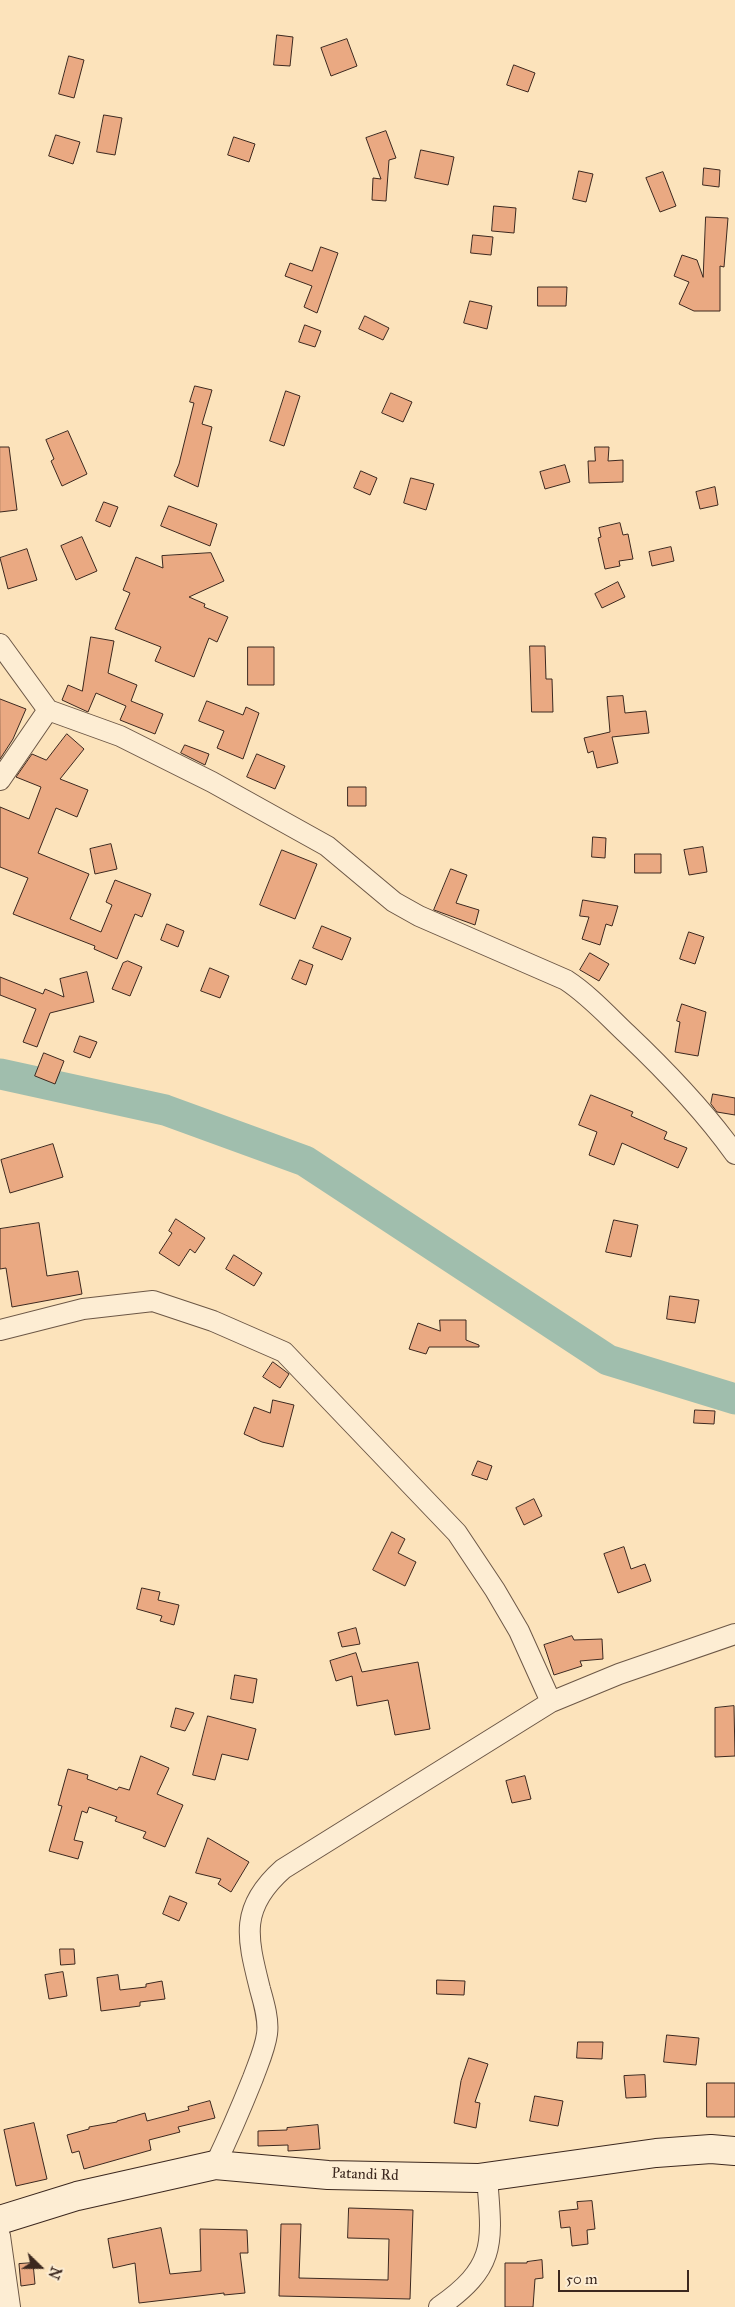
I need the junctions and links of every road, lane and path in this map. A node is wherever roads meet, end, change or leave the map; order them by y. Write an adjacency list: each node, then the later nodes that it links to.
1 (0, 644): 2 (street)
2 (48, 710): 3 (street); 4 (street)
3 (0, 780)
4 (735, 1154)
5 (0, 1330): 7 (street)
6 (735, 1634): 7 (street)
7 (551, 1702): 9 (street)
8 (735, 2151): 10 (street, Patandi Rd)
9 (214, 2165): 10 (street, Patandi Rd); 11 (street, Patandi Rd)
10 (486, 2177): 14 (street)
11 (0, 2220)
12 (0, 2236): 13 (street)
13 (10, 2307)
14 (440, 2307)

